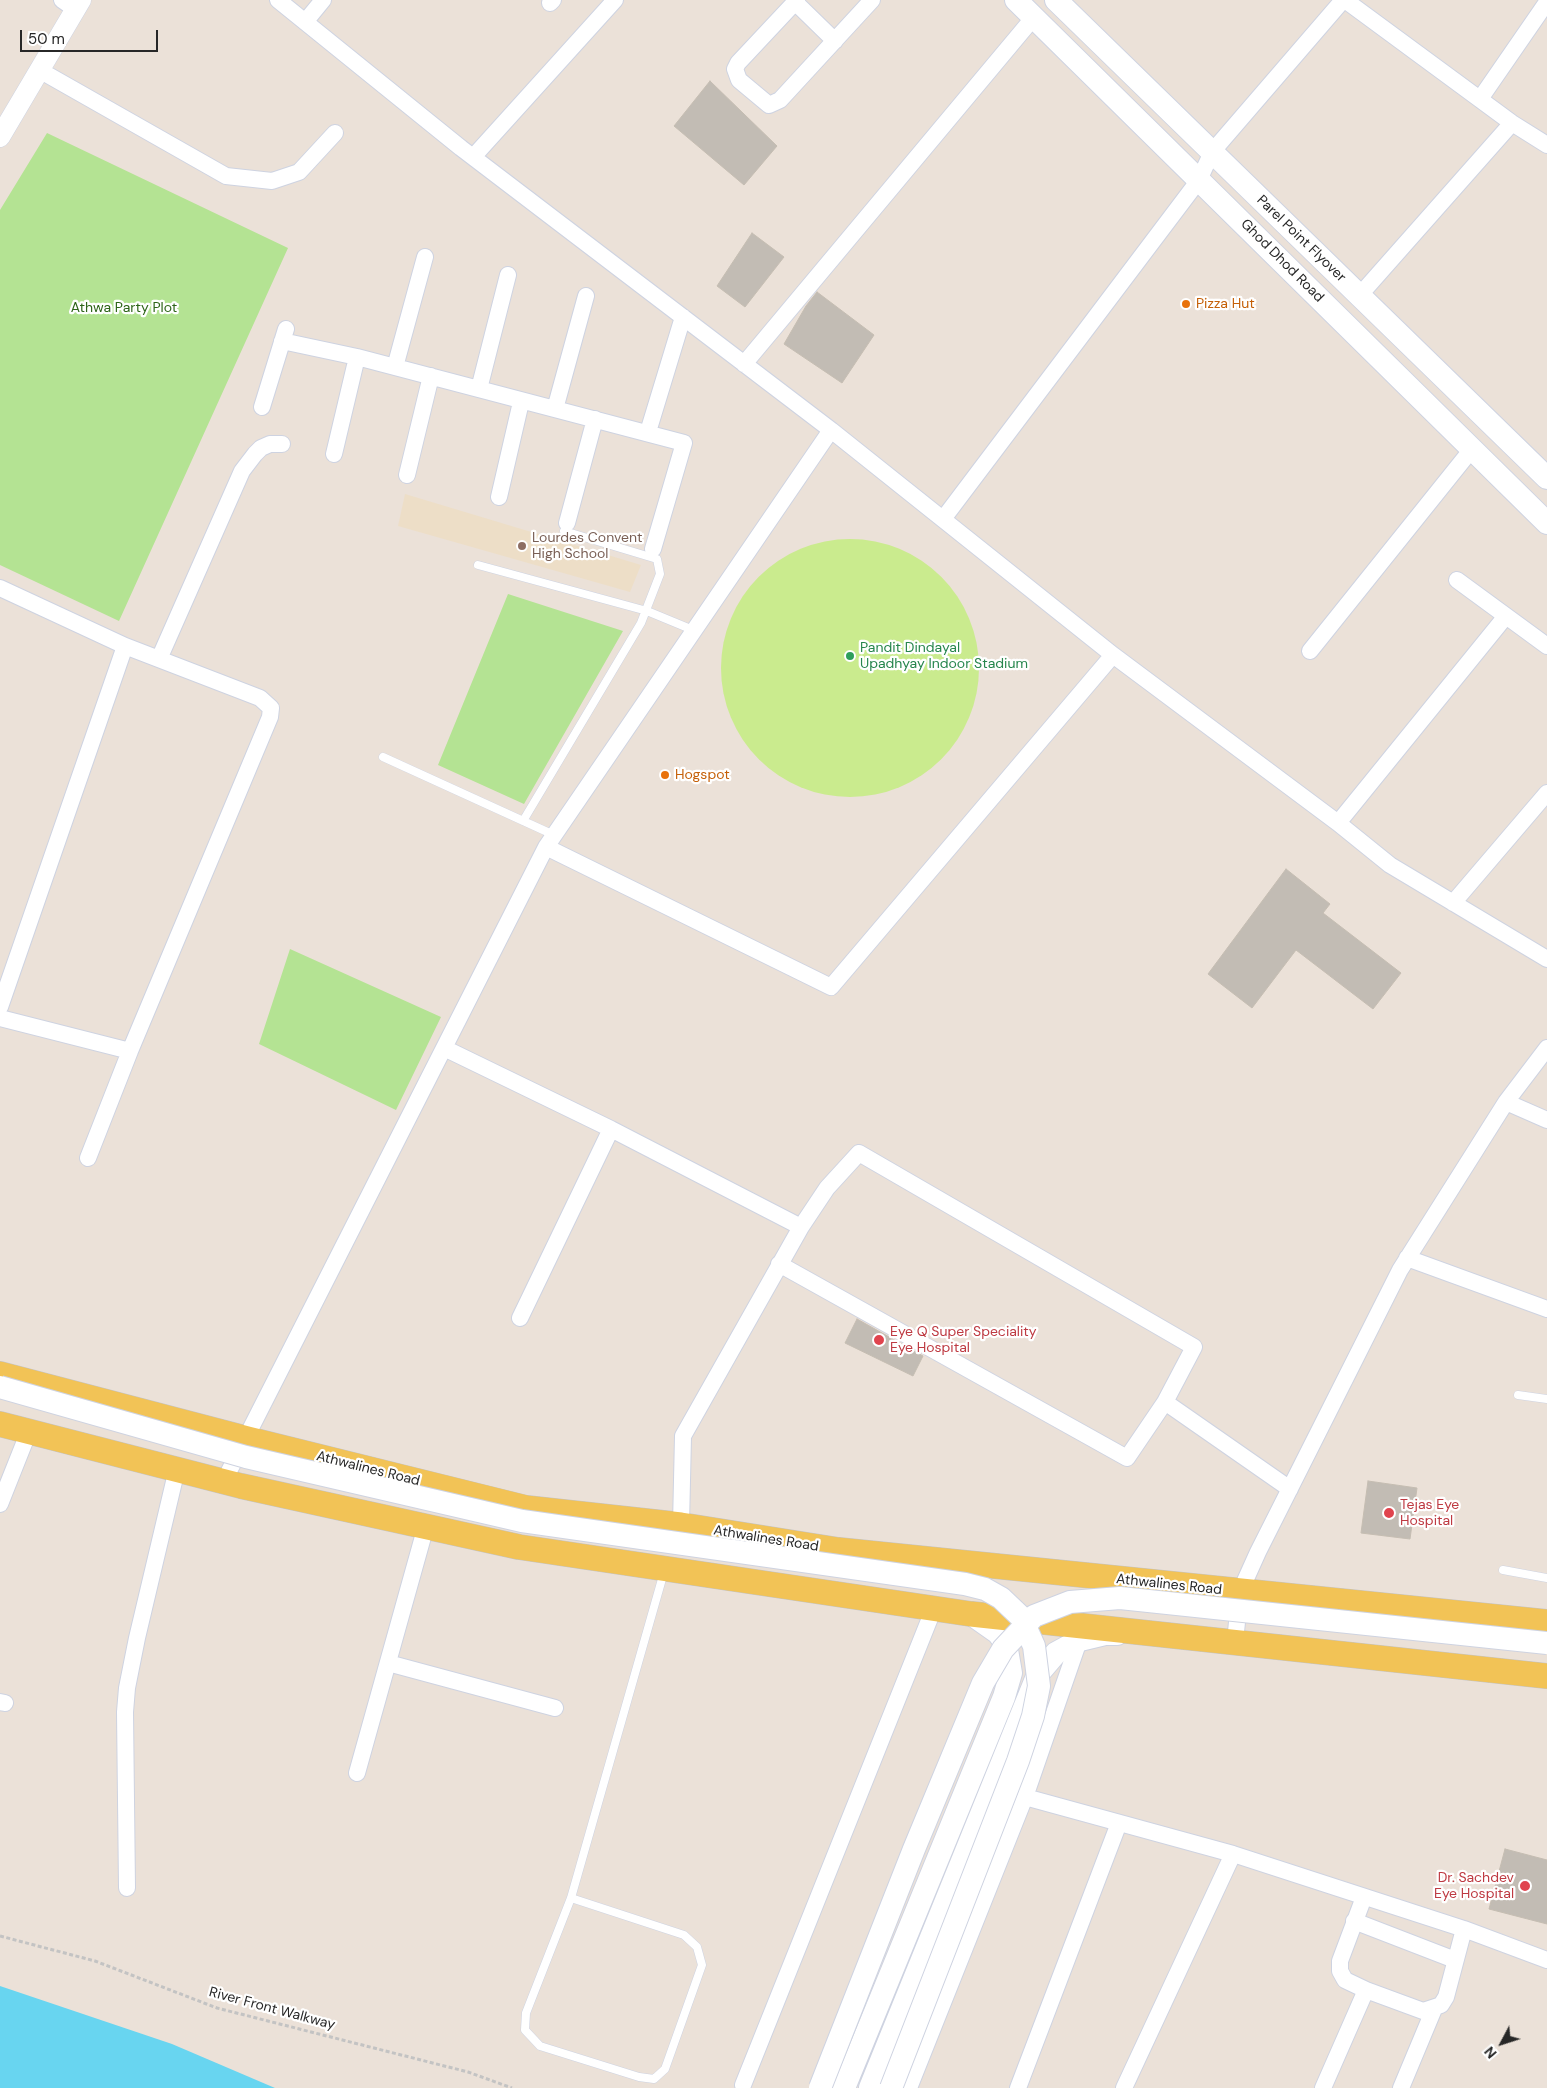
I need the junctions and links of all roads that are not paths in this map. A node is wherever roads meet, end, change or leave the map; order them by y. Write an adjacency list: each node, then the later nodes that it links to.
1 (278, 0): 12 (street)
2 (323, 0): 12 (street)
3 (615, 0): 21 (street)
4 (872, 0): 13 (street)
5 (1016, 0): 11 (main road, Ghod Dhod Road)
6 (1056, 0): 20 (main road, Parel Point Flyover)
7 (1344, 0): 15 (street); 20 (street)
8 (796, 1): 13 (street); 13 (street)
9 (1547, 2): 15 (street)
10 (73, 3): 14 (street)
11 (1034, 18): 22 (main road, Ghod Dhod Road); 29 (street)
12 (305, 22): 21 (street)
13 (835, 40)
14 (41, 71): 17 (street); 18 (street)
15 (1480, 100): 16 (street)
16 (1512, 123): 19 (street); 26 (street)
17 (336, 133)
18 (0, 137)
19 (1547, 145)
20 (1212, 152): 22 (street); 26 (main road, Parel Point Flyover)
21 (474, 156): 27 (street)
22 (1199, 180): 40 (main road, Ghod Dhod Road); 45 (street)
23 (424, 257): 30 (street)
24 (508, 275): 32 (street)
25 (586, 296): 35 (street)
26 (1359, 296): 43 (main road, Parel Point Flyover)
27 (683, 317): 29 (street); 38 (street)
28 (357, 357): 30 (street); 34 (street); 41 (street)
29 (744, 364): 37 (street)
30 (395, 367): 31 (street)
31 (431, 376): 32 (street); 42 (street)
32 (479, 389): 33 (street)
33 (521, 402): 35 (street); 44 (street)
34 (262, 406)
35 (555, 409): 36 (street)
36 (595, 419): 38 (street); 47 (street)
37 (831, 430): 45 (street); 54 (street)
38 (648, 432): 48 (street)
39 (282, 444): 59 (street)
40 (1472, 448): 46 (main road, Ghod Dhod Road); 57 (street)
41 (334, 454)
42 (407, 475)
43 (1547, 478)
44 (499, 497)
45 (943, 519): 58 (street)
46 (1547, 523)
47 (565, 527): 52 (lane)
48 (653, 549)
49 (478, 565): 52 (lane)
50 (1457, 580): 53 (street)
51 (0, 588): 55 (street)
52 (647, 611): 54 (lane); 62 (lane)
53 (1506, 616): 56 (street); 63 (street)
54 (693, 630): 64 (street)
55 (125, 646): 59 (street); 67 (street)
56 (1547, 646)
57 (1310, 651)
58 (1114, 655): 63 (street); 64 (street)
59 (159, 659): 71 (street)
60 (383, 757): 62 (lane)
61 (1547, 793): 65 (street)
62 (523, 821): 64 (lane)
63 (1338, 823): 65 (street)
64 (550, 841): 69 (street)
65 (1453, 902): 66 (street)
66 (1547, 959)
67 (0, 1007)
68 (0, 1018): 71 (street)
69 (444, 1048): 74 (street); 88 (street)
70 (1547, 1048): 72 (street)
71 (130, 1051): 75 (street)
72 (1506, 1102): 73 (street); 77 (street)
73 (1547, 1120)
74 (611, 1129): 76 (street); 80 (street)
75 (88, 1158)
76 (800, 1226): 78 (street); 85 (street)
77 (1406, 1258): 79 (street); 91 (street)
78 (779, 1264): 85 (street); 93 (street)
79 (1547, 1309)
80 (520, 1318)
81 (0, 1374): 88 (main road, Athwalines Road)
82 (0, 1387): 127 (main road, bridge)
83 (1518, 1395): 84 (lane)
84 (1547, 1399)
85 (1165, 1402): 91 (street)
86 (0, 1424): 87 (main road)
87 (29, 1431): 89 (main road); 92 (street)
88 (248, 1439): 90 (street); 93 (main road, Athwalines Road)
89 (177, 1469): 90 (main road); 114 (street)
90 (224, 1481): 94 (main road)
91 (1290, 1489): 100 (street)
92 (0, 1504)
93 (681, 1525): 95 (main road, Athwalines Road)
94 (426, 1526): 96 (main road); 107 (street)
95 (773, 1540): 99 (main road); 100 (main road, Athwalines Road)
96 (665, 1568): 99 (main road); 116 (lane)
97 (1503, 1570): 98 (lane)
98 (1547, 1578)
99 (767, 1584): 101 (main road)
100 (1240, 1592): 103 (main road, Athwalines Road); 105 (street)
101 (934, 1608): 102 (main road); 123 (street)
102 (971, 1614): 104 (main road); 125 (main road)
103 (1547, 1622)
104 (1081, 1633): 105 (main road); 111 (street); 126 (main road)
105 (1236, 1642): 108 (main road)
106 (1547, 1643): 124 (main road, bridge)
107 (388, 1663): 109 (street); 110 (street)
108 (1547, 1676)
109 (555, 1708)
110 (357, 1774)
111 (1024, 1797): 112 (street); 128 (street)
112 (1119, 1823): 113 (street); 129 (street)
113 (1233, 1854): 115 (street); 130 (street)
114 (127, 1888)
115 (1364, 1897): 117 (street); 118 (street)
116 (571, 1898): 116 (lane)
117 (1354, 1922): 119 (street); 121 (street)
118 (1464, 1929): 119 (street); 120 (street)
119 (1455, 1960): 122 (street)
120 (1547, 1960)
121 (1366, 1990): 122 (street); 131 (street)
122 (1434, 2009): 132 (street)
123 (743, 2085)
124 (820, 2088)
125 (844, 2088)
126 (870, 2088)
127 (892, 2088)
128 (909, 2088)
129 (1018, 2088)
130 (1124, 2088)
131 (1323, 2088)
132 (1401, 2088)

